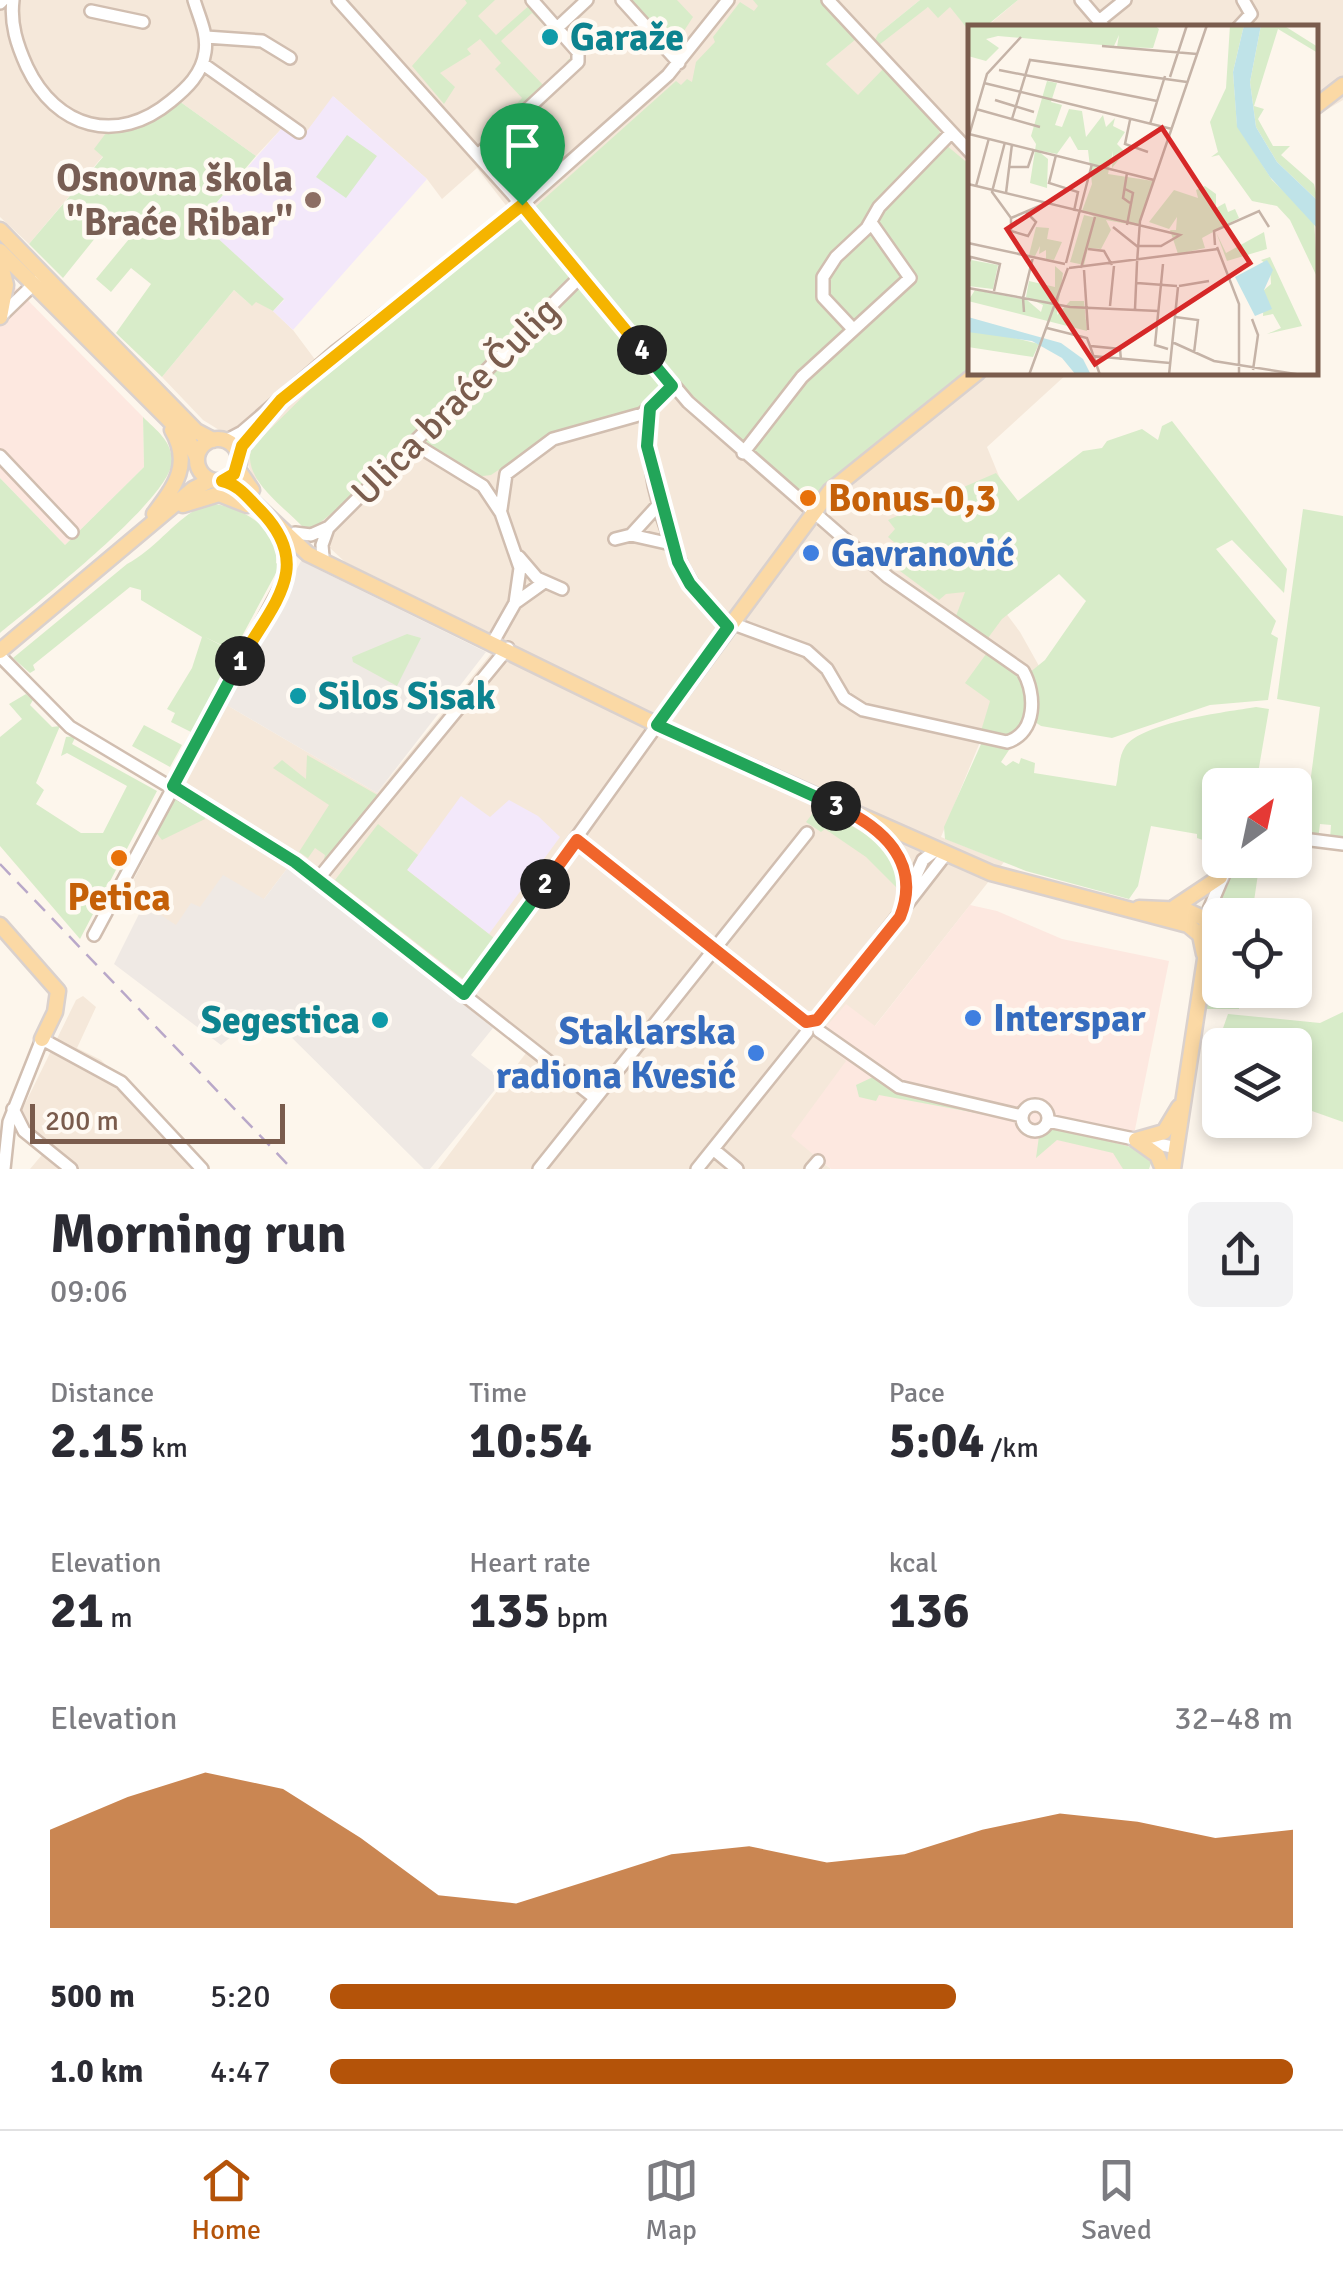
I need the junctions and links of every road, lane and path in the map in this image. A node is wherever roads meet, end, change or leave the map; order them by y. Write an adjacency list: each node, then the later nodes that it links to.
1 (13, 0): 22 (street)
2 (120, 0): 14 (street)
3 (194, 0): 19 (street)
4 (338, 0): 28 (street)
5 (532, 0): 18 (street)
6 (588, 0): 18 (street)
7 (622, 0): 21 (street)
8 (728, 0): 21 (street)
9 (828, 0): 26 (street)
10 (1081, 0): 16 (street)
11 (1125, 0): 16 (street)
12 (1243, 0): 17 (street)
13 (92, 11): 14 (street)
14 (116, 16): 15 (street)
15 (142, 22)
16 (1102, 24)
17 (1241, 25)
18 (557, 28): 28 (street)
19 (206, 37): 20 (street); 22 (street)
20 (290, 58)
21 (679, 62): 29 (street)
22 (203, 64): 25 (street)
23 (1343, 85): 24 (main road)
24 (1318, 104)
25 (299, 132)
26 (951, 132): 27 (street); 30 (street)
27 (968, 151)
28 (478, 155): 29 (street)
29 (522, 205): 34 (street); 40 (street)
30 (872, 224): 37 (street); 37 (street)
31 (0, 230): 35 (main road)
32 (0, 251): 35 (main road)
33 (0, 261): 36 (main road)
34 (582, 276): 39 (street); 45 (street, Ulica braće Čulig)
35 (39, 280): 36 (street); 42 (main road); 44 (main road)
36 (0, 317)
37 (854, 330): 47 (street)
38 (974, 375): 55 (main road)
39 (672, 386): 41 (street); 47 (street)
40 (281, 400): 44 (street); 50 (street)
41 (650, 408): 43 (street); 46 (street)
42 (157, 410): 49 (main road); 56 (main road)
43 (623, 422): 46 (street); 51 (street)
44 (218, 440): 49 (main road); 50 (main road)
45 (413, 444): 53 (street); 58 (street, Ulica braće Čulig)
46 (647, 446): 54 (street)
47 (743, 453): 55 (street)
48 (0, 456): 60 (street)
49 (197, 461): 52 (main road); 56 (main road)
50 (238, 462): 52 (main road); 59 (main road)
51 (506, 474): 53 (street); 57 (street)
52 (217, 480): 56 (main road); 59 (main road)
53 (473, 481): 57 (street)
54 (661, 502): 61 (street); 63 (street)
55 (812, 513): 70 (main road); 70 (street)
56 (159, 514): 59 (main road); 72 (main road)
57 (501, 514): 64 (street)
58 (329, 527): 59 (street, Ulica braće Čulig); 65 (street, Ulica braće Čulig)
59 (282, 529): 65 (main road); 66 (street)
60 (72, 532)
61 (631, 535): 62 (street); 63 (street)
62 (615, 539)
63 (670, 544): 70 (street)
64 (518, 557): 67 (street); 69 (street)
65 (321, 559): 66 (street); 71 (main road)
66 (288, 565): 74 (street)
67 (543, 583): 68 (street); 69 (street)
68 (562, 589)
69 (515, 603): 71 (street)
70 (729, 625): 73 (main road)
71 (501, 645): 73 (main road); 82 (street)
72 (0, 654): 74 (street)
73 (657, 725): 75 (main road); 77 (street)
74 (173, 786): 82 (street); 91 (street)
75 (867, 820): 80 (main road); 83 (street)
76 (807, 833): 93 (street)
77 (577, 840): 93 (street); 95 (street)
78 (1312, 840): 79 (street)
79 (1343, 844)
80 (941, 852): 83 (street); 84 (main road); 87 (street)
81 (1218, 878): 85 (main road)
82 (318, 879): 95 (street)
83 (906, 899): 87 (street)
84 (1118, 908): 85 (main road); 90 (main road)
85 (1170, 909): 86 (main road)
86 (1202, 916)
87 (900, 917): 96 (street)
88 (1202, 920): 90 (main road)
89 (0, 925): 97 (main road)
90 (1188, 925): 92 (main road)
91 (94, 935)
92 (1202, 944)
93 (714, 949): 96 (street); 99 (street)
94 (1202, 969): 98 (main road)
95 (464, 994): 99 (street)
96 (814, 1024): 102 (street); 105 (street)
97 (42, 1039): 100 (street); 108 (street)
98 (1185, 1093): 102 (main road); 104 (main road)
99 (595, 1098): 109 (street)
100 (13, 1109): 101 (street); 103 (street)
101 (32, 1138): 103 (street); 107 (street)
102 (1136, 1140): 104 (street); 112 (main road)
103 (8, 1146): 106 (street)
104 (1177, 1148): 113 (main road)
105 (712, 1149): 110 (street); 111 (street)
106 (4, 1169)
107 (71, 1169)
108 (202, 1169)
109 (538, 1169)
110 (696, 1169)
111 (737, 1169)
112 (1164, 1169)
113 (1173, 1169)

